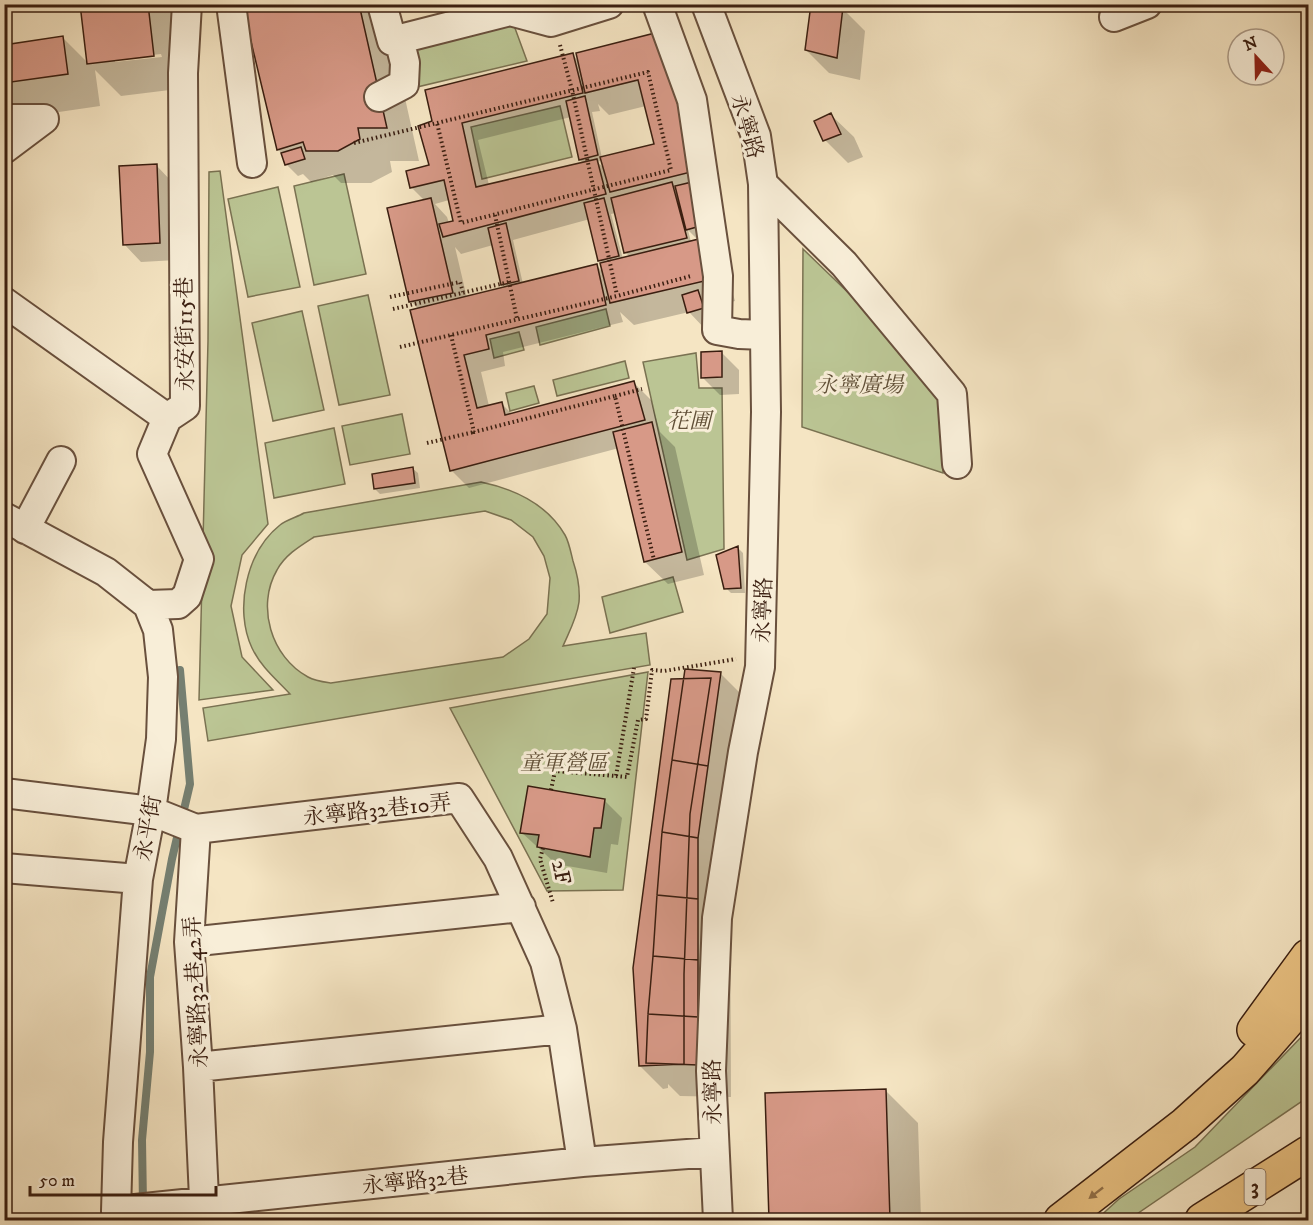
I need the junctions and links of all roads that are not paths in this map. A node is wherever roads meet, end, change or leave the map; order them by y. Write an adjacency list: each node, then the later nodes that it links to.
1 (187, 4): 17 (street, 永安街115巷)
2 (231, 4): 13 (street)
3 (382, 4): 9 (street)
4 (609, 4): 9 (street)
5 (657, 4): 16 (street)
6 (706, 4): 14 (street, 永寧路)
7 (1147, 4): 8 (street)
8 (1114, 17)
9 (399, 39): 10 (street)
10 (379, 96)
11 (4, 119): 12 (street)
12 (4, 149)
13 (252, 163)
14 (763, 184): 16 (street, 永寧路); 19 (street)
15 (4, 302): 17 (street)
16 (765, 335): 33 (street, 永寧路)
17 (167, 418): 21 (street, 永安街115巷)
18 (61, 461): 20 (street)
19 (957, 464)
20 (15, 523): 21 (street)
21 (148, 605): 23 (street, 永平街)
22 (4, 792): 23 (street)
23 (151, 811): 24 (street); 26 (street, 永平街)
24 (196, 829): 27 (street, 永寧路32巷10弄); 28 (street, 永寧路32巷42弄)
25 (4, 868): 26 (street)
26 (138, 879): 38 (street, 永平街)
27 (520, 907): 28 (street); 31 (street, 永寧路32巷10弄)
28 (189, 942): 32 (street, 永寧路32巷42弄)
29 (1308, 956): 36 (highway)
30 (1308, 998): 36 (highway)
31 (562, 1029): 32 (street); 35 (street, 永寧路32巷10弄)
32 (198, 1067): 37 (street, 永寧路32巷42弄)
33 (714, 1152): 35 (street, 永寧路32巷); 39 (street, 永寧路)
34 (1308, 1153): 41 (highway, 3)
35 (582, 1162): 37 (street, 永寧路32巷)
36 (1131, 1165): 40 (highway, one-way to 40)
37 (204, 1211): 38 (street, 永寧路32巷)
38 (117, 1216)
39 (718, 1221)
40 (1061, 1221)
41 (1203, 1221)

